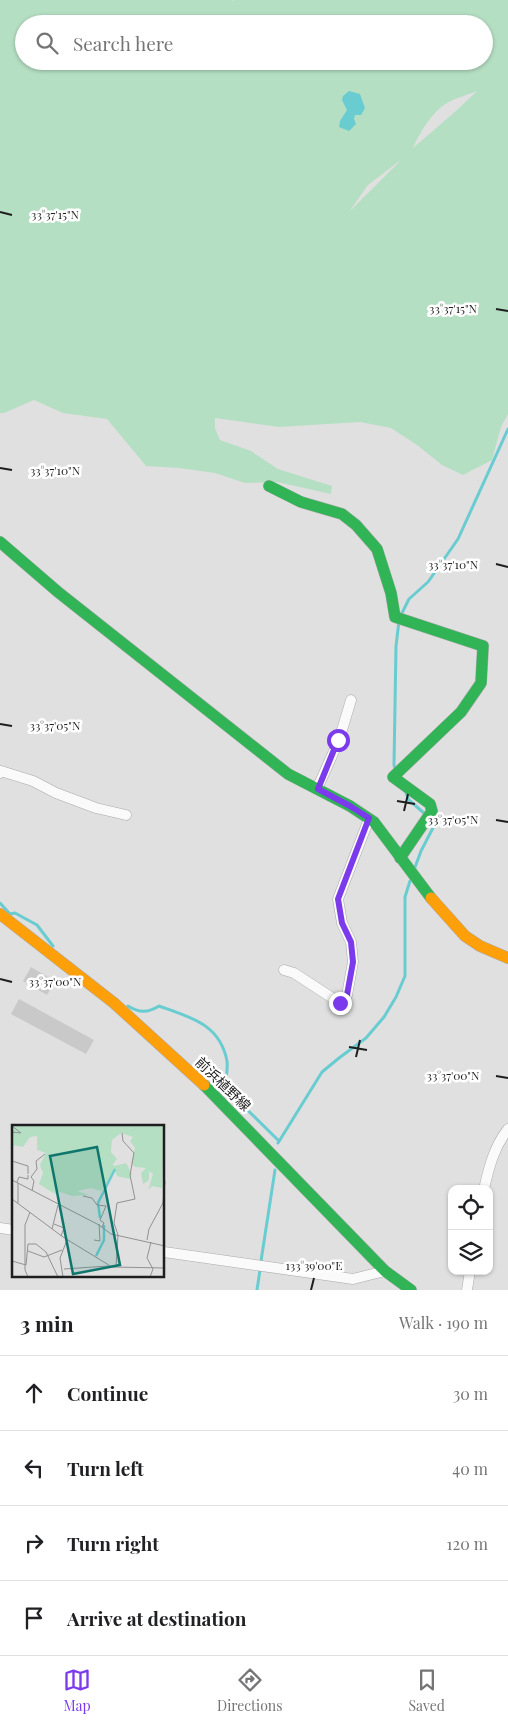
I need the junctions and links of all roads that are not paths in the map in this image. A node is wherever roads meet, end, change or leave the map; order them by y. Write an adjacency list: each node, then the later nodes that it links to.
1 (269, 486): 8 (street)
2 (0, 542): 5 (street)
3 (351, 700): 5 (street)
4 (0, 773): 6 (street)
5 (318, 789): 7 (street)
6 (126, 815)
7 (369, 818): 8 (street); 11 (street)
8 (400, 858): 10 (street)
9 (1, 917): 15 (street, 前浜植野線)
10 (508, 958)
11 (284, 970)
12 (508, 1129): 13 (street)
13 (485, 1185)
14 (165, 1252): 15 (street)
15 (385, 1271): 17 (street, 前浜植野線)
16 (469, 1275): 18 (street)
17 (411, 1290)
18 (467, 1290)

